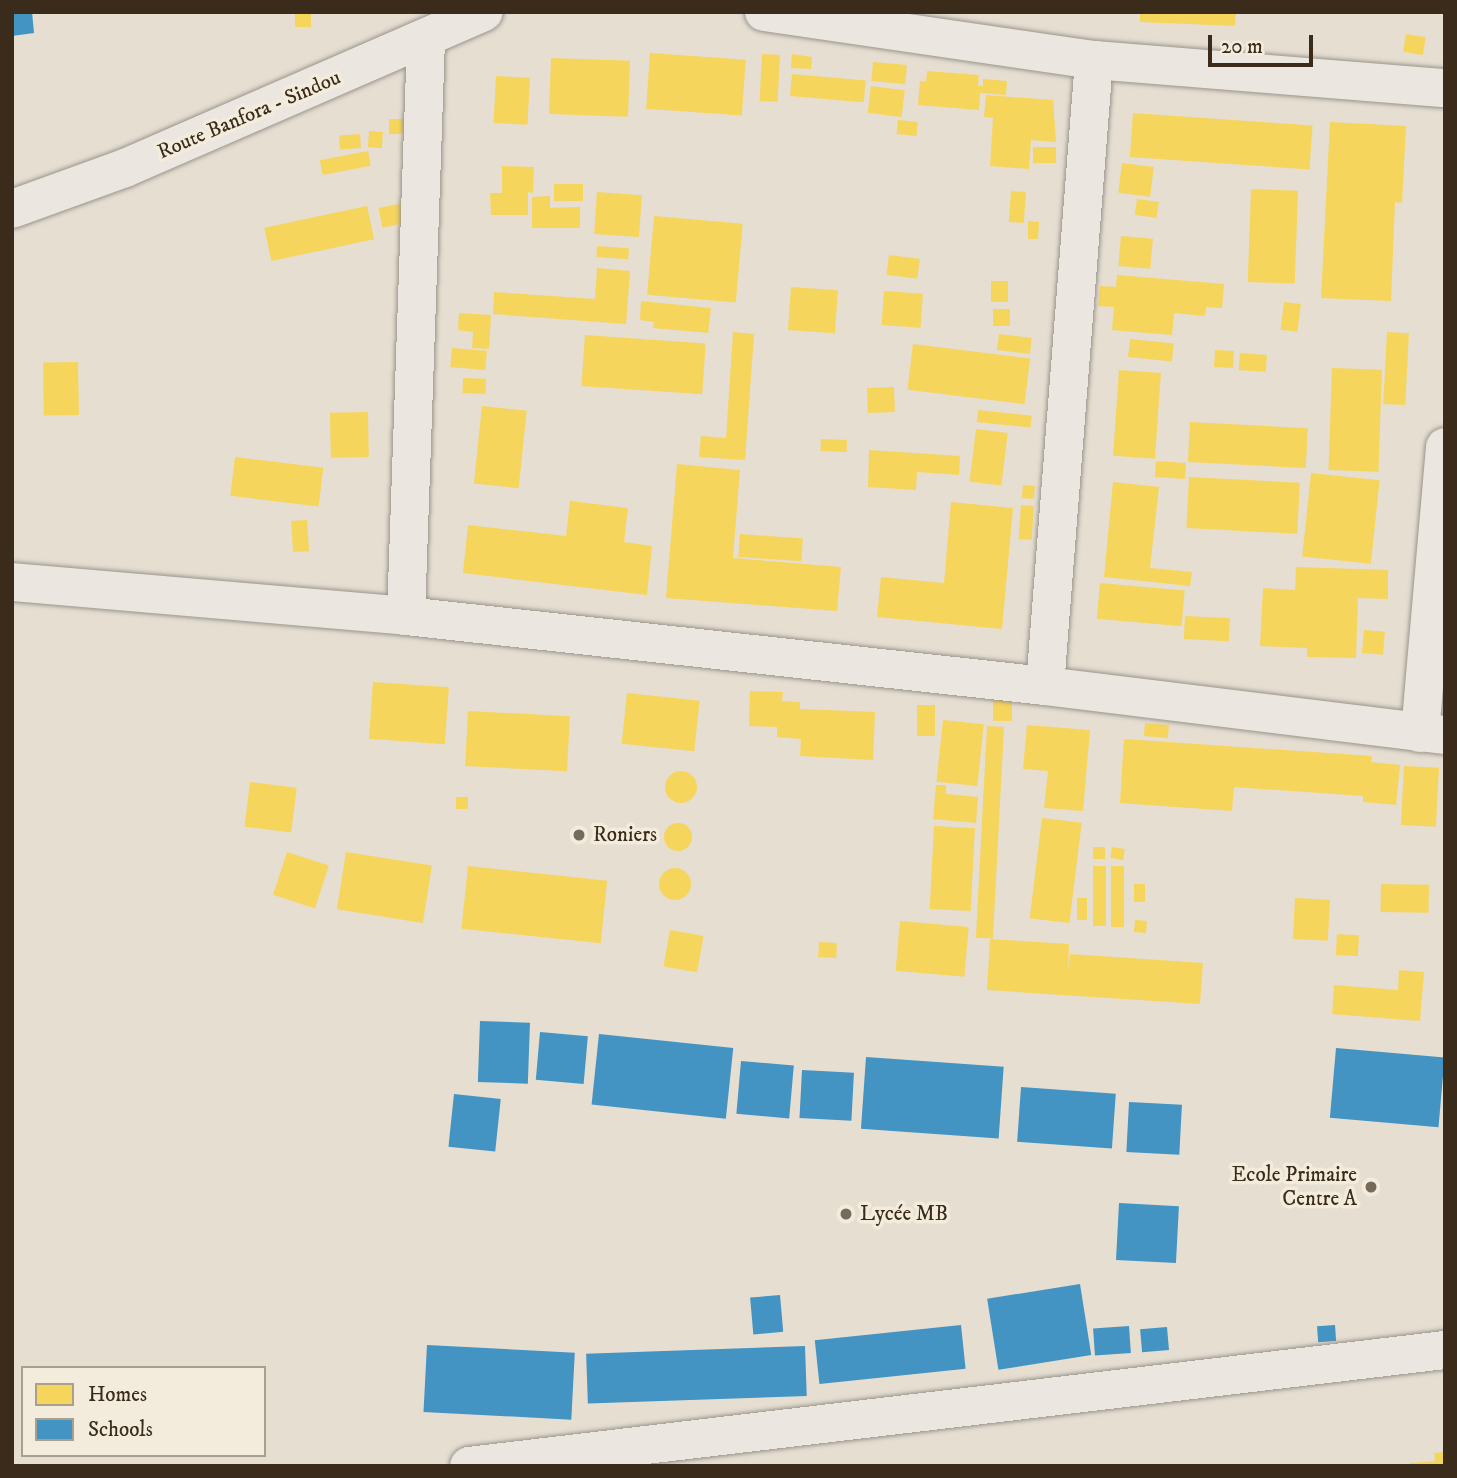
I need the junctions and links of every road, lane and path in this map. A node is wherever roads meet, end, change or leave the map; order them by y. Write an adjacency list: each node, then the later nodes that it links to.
1 (483, 12): 3 (street, Route Banfora - Sindou)
2 (764, 12): 4 (street)
3 (426, 39): 6 (street, Route Banfora - Sindou); 9 (street)
4 (1094, 60): 5 (street); 10 (street)
5 (1445, 88)
6 (12, 209)
7 (1445, 447): 11 (street)
8 (12, 582): 9 (street)
9 (406, 616): 10 (street)
10 (1045, 686): 11 (street)
11 (1432, 734)
12 (1445, 1350): 13 (street)
13 (469, 1466)

